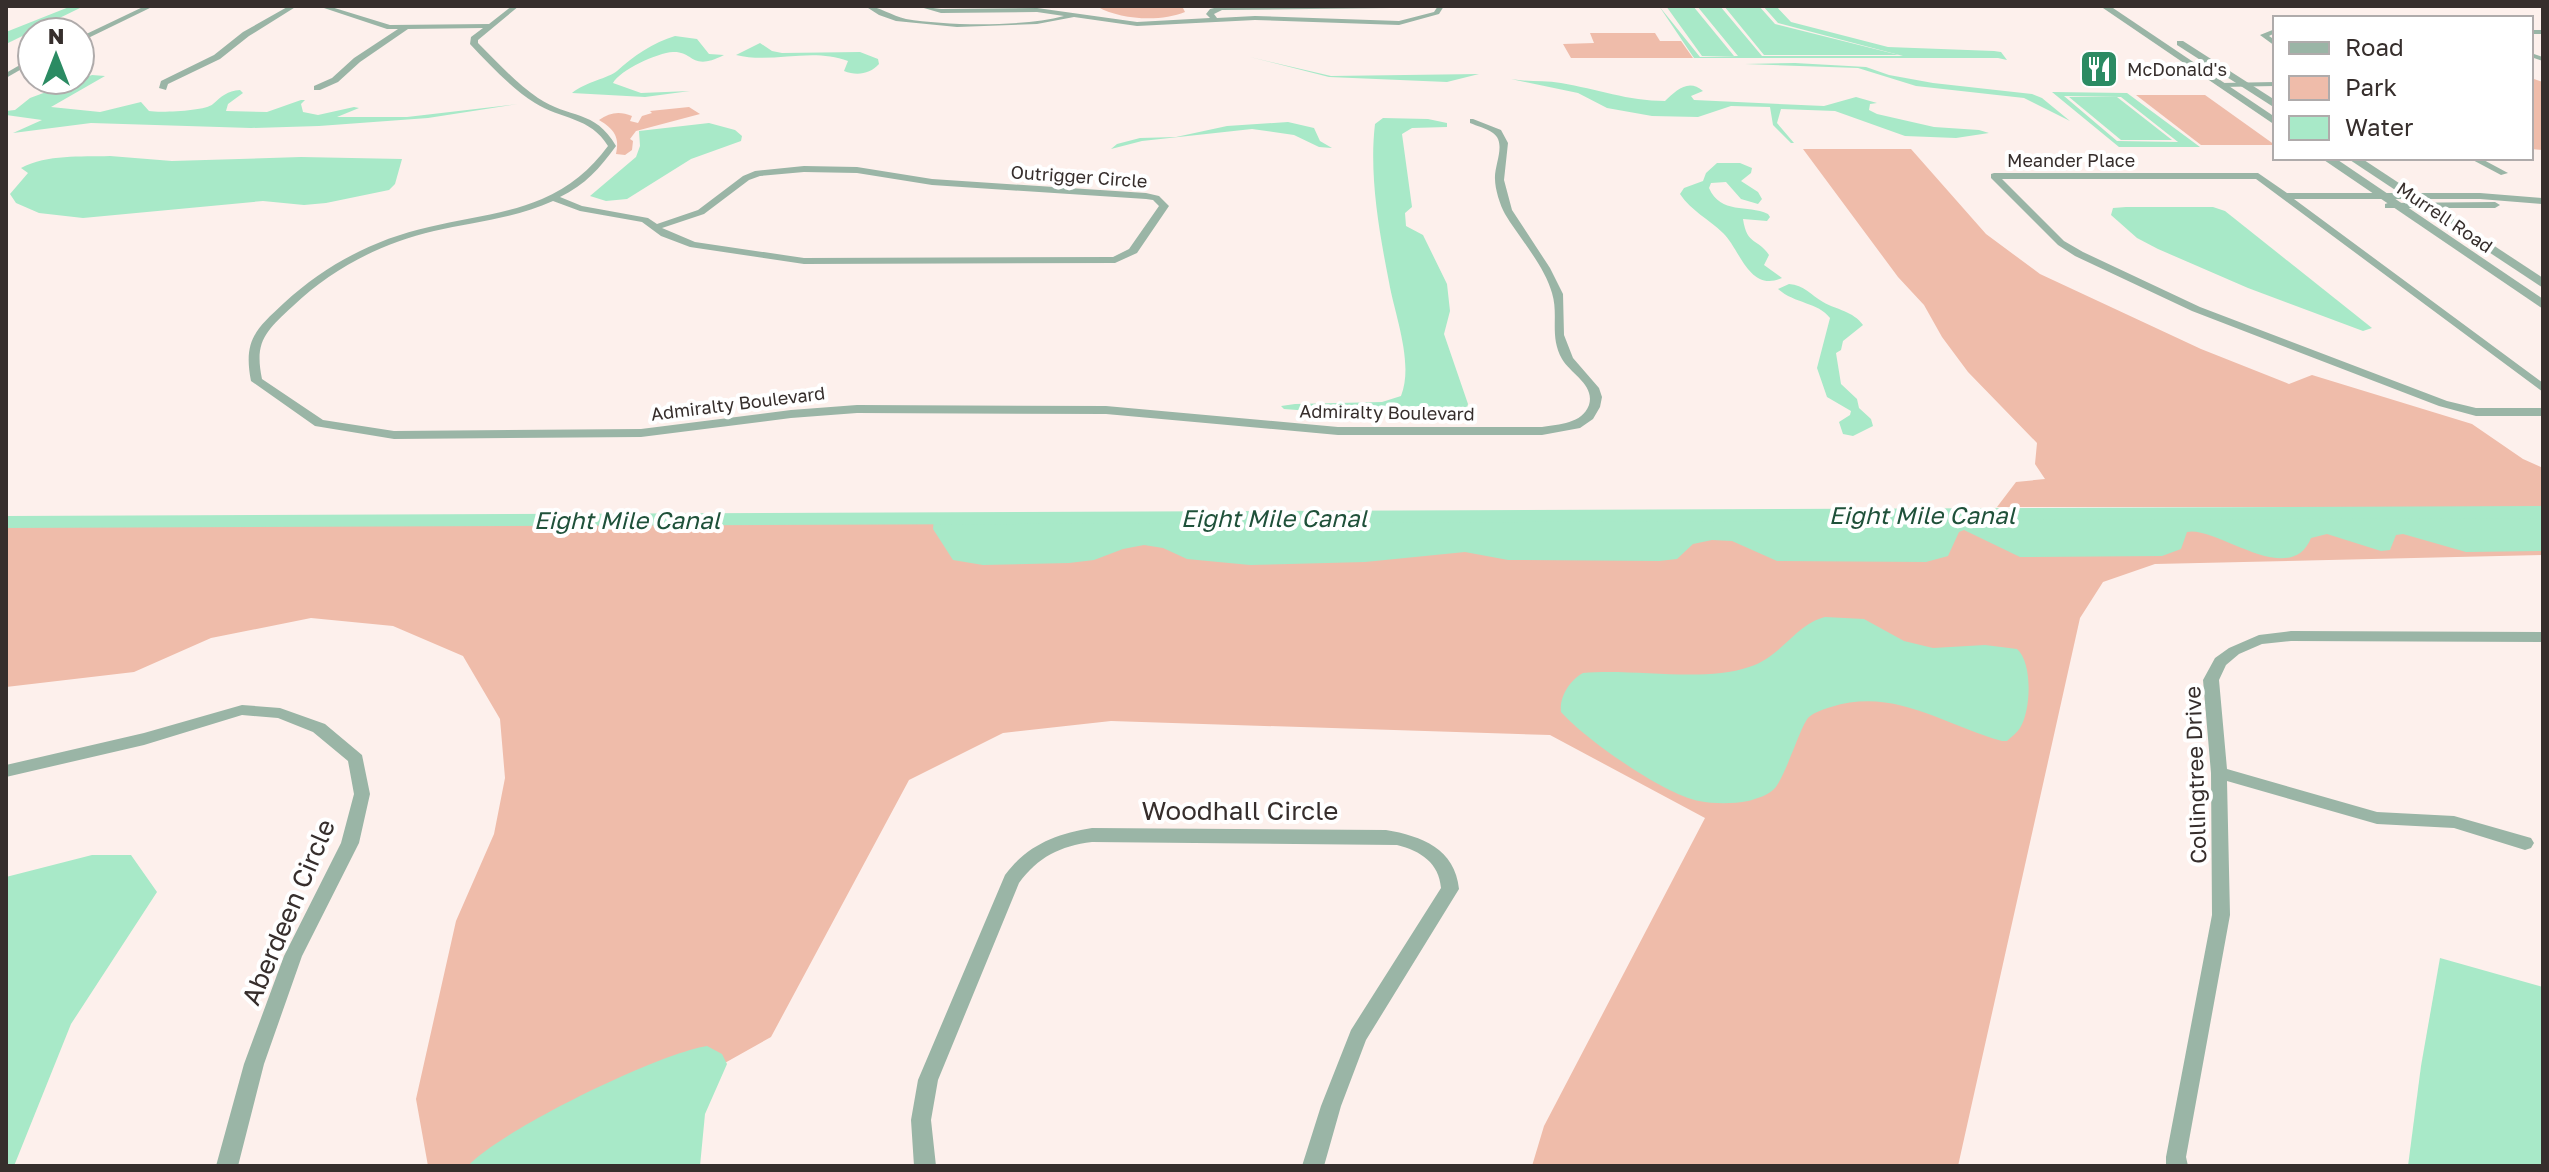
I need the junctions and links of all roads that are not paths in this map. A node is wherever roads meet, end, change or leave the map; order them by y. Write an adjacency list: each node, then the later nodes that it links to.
1 (151, 6): 15 (street)
2 (294, 6): 20 (street)
3 (321, 6): 14 (street)
4 (516, 6): 13 (street)
5 (868, 6): 11 (street)
6 (920, 6): 11 (street)
7 (1391, 6): 12 (street)
8 (1441, 6): 12 (street)
9 (2104, 6): 22 (street)
10 (2124, 6): 18 (street)
11 (1075, 14): 12 (street)
12 (1214, 19)
13 (489, 26): 14 (street); 34 (street, Admiralty Boulevard)
14 (407, 27): 21 (street)
15 (96, 32)
16 (2273, 32): 17 (street)
17 (2273, 42)
18 (2244, 84): 19 (street); 22 (street); 23 (street)
19 (2273, 84)
20 (163, 88)
21 (317, 88)
22 (2225, 88): 23 (street); 27 (street)
23 (2256, 92): 24 (street); 25 (street)
24 (2273, 92)
25 (2273, 104)
26 (1473, 121): 34 (street, Admiralty Boulevard)
27 (2273, 121)
28 (2330, 160): 35 (street, Murrell Road)
29 (2356, 160): 32 (street, Murrell Road)
30 (2477, 160): 31 (street)
31 (2504, 173)
32 (2408, 195): 35 (street); 38 (street, Murrell Road); 38 (street)
33 (2285, 196): 35 (street); 36 (street, Meander Place); 43 (street, Meander Place)
34 (552, 197): 39 (street, Outrigger Circle)
35 (2383, 197): 37 (street, Murrell Road)
36 (2297, 205): 37 (street); 42 (street, Meander Place)
37 (2396, 206): 38 (street); 41 (street, Murrell Road)
38 (2424, 206): 40 (street, Murrell Road)
39 (657, 227): 39 (street, Outrigger Circle)
40 (2543, 284)
41 (2543, 305)
42 (2543, 389)
43 (2543, 412)
44 (2543, 637): 46 (street, Collingtree Drive)
45 (6, 771): 48 (street, Aberdeen Circle)
46 (2219, 773): 47 (street); 51 (street, Collingtree Drive)
47 (2525, 843)
48 (227, 1166)
49 (925, 1166): 50 (street, Woodhall Circle)
50 (1313, 1166)
51 (2177, 1166)

